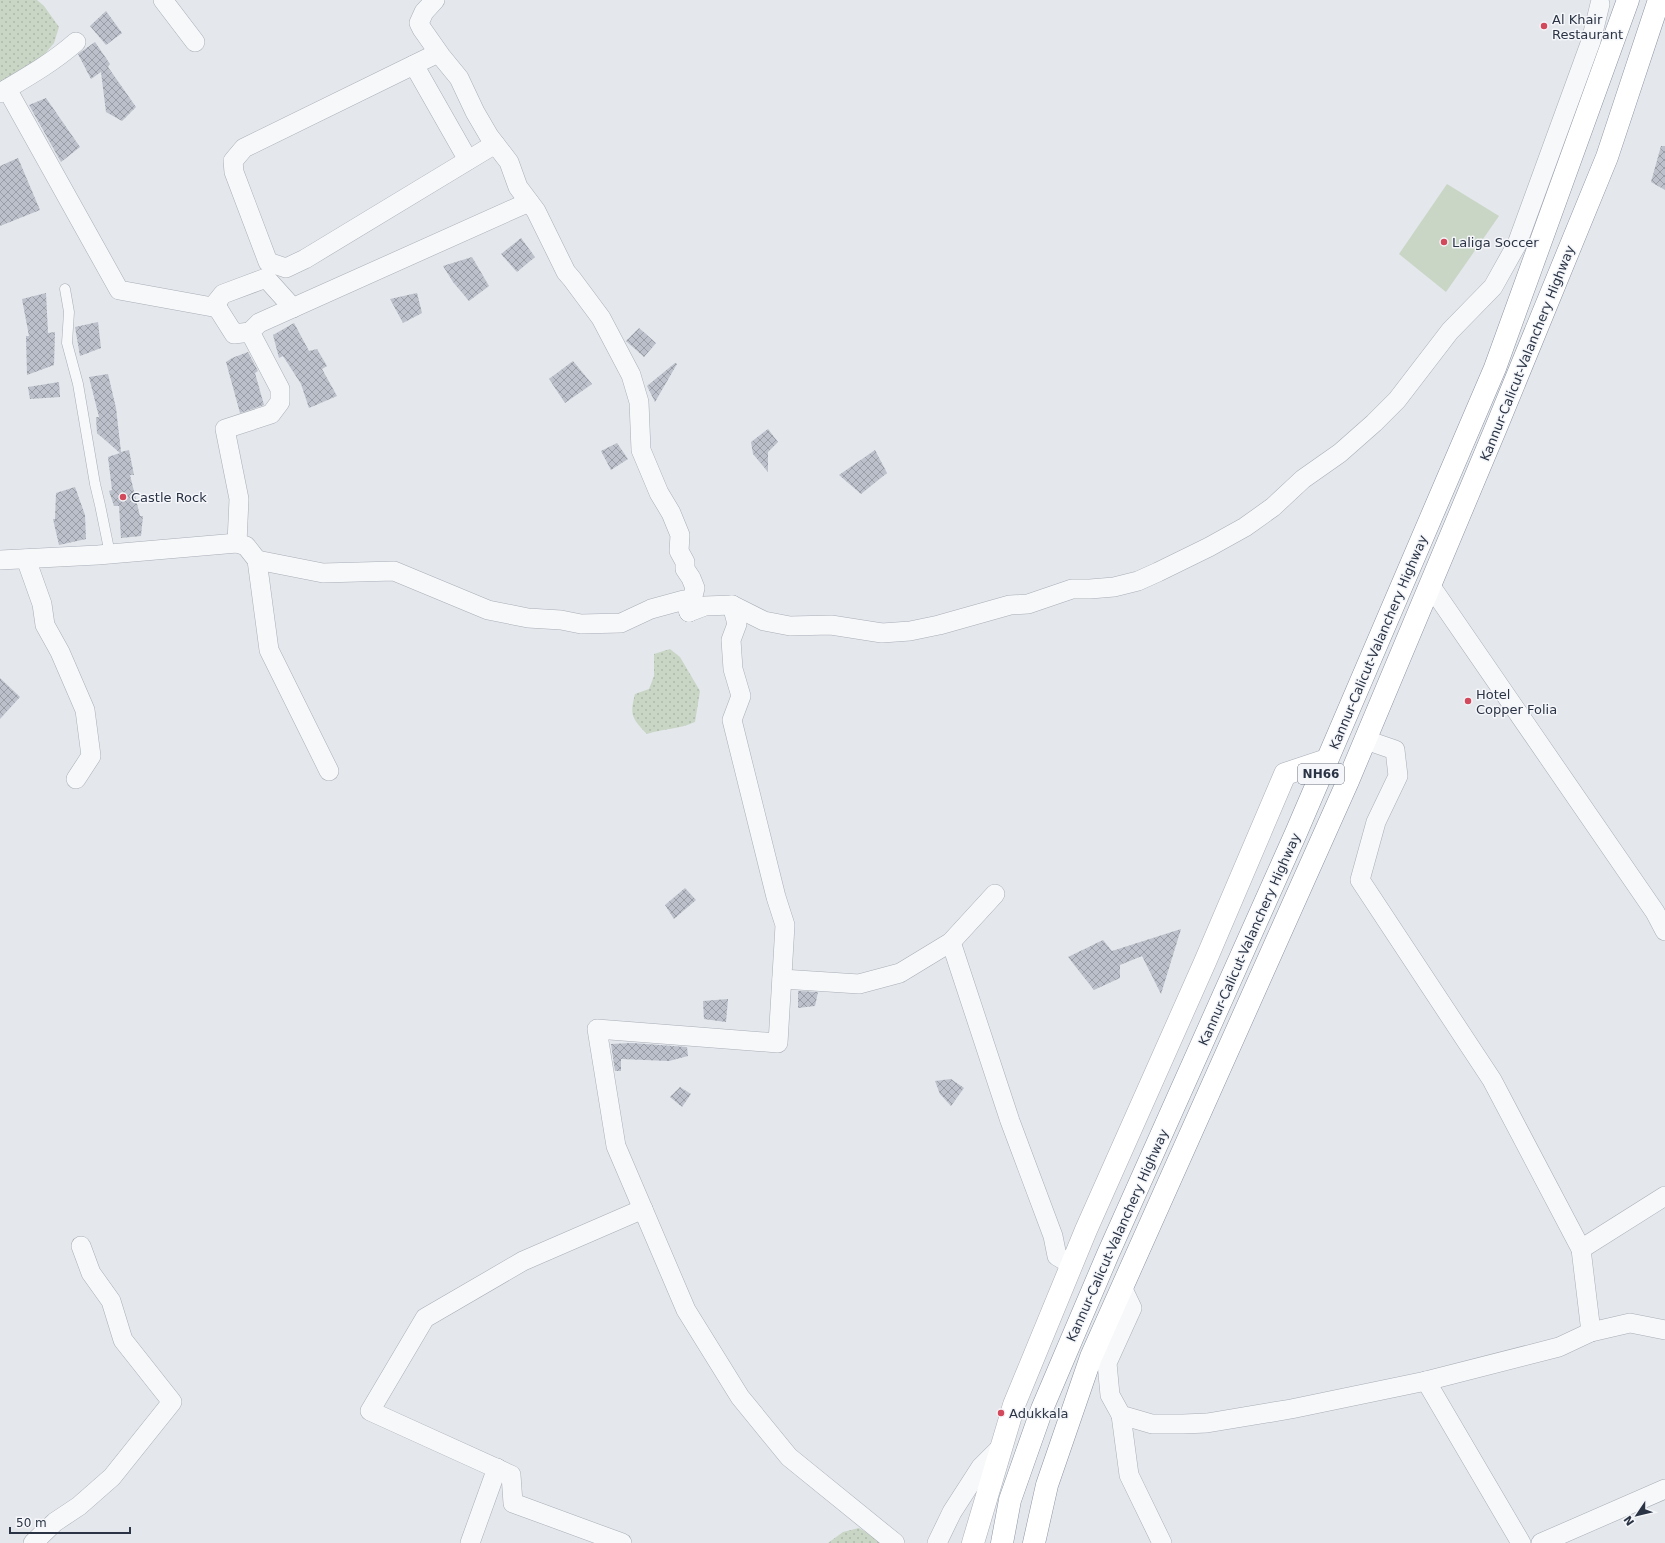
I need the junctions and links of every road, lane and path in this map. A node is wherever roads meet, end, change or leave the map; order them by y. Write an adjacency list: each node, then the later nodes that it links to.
1 (163, 0): 7 (street)
2 (435, 0): 8 (street)
3 (1659, 0): 23 (main road, Kannur-Calicut-Valanchery Highway / NH66)
4 (1595, 2): 5 (street); 24 (street)
5 (1626, 7): 27 (main road, Kannur-Calicut-Valanchery Highway / NH66)
6 (76, 42): 10 (street)
7 (195, 42)
8 (438, 53): 9 (street); 11 (street)
9 (414, 65): 12 (street); 12 (street)
10 (4, 91): 15 (street)
11 (495, 144): 12 (street); 13 (street)
12 (468, 160)
13 (529, 202): 16 (street); 25 (street)
14 (65, 289): 19 (lane)
15 (218, 308): 16 (street); 17 (street)
16 (293, 308): 17 (street)
17 (250, 332): 18 (street)
18 (237, 543): 19 (street); 22 (street)
19 (110, 554): 20 (street)
20 (26, 559): 21 (street); 29 (street)
21 (0, 560)
22 (257, 560): 25 (street); 28 (street)
23 (1430, 585): 26 (main road, Kannur-Calicut-Valanchery Highway / NH66); 31 (street)
24 (732, 605): 25 (street); 33 (street)
25 (689, 612)
26 (1366, 740): 37 (street); 39 (main road, Kannur-Calicut-Valanchery Highway / NH66)
27 (1327, 760): 38 (main road); 53 (main road, Kannur-Calicut-Valanchery Highway / NH66)
28 (329, 771)
29 (76, 780)
30 (995, 894): 32 (street)
31 (1665, 931)
32 (951, 942): 33 (street); 38 (street)
33 (782, 979): 35 (street)
34 (1665, 1196): 37 (street)
35 (643, 1209): 45 (street); 50 (street)
36 (81, 1246): 47 (street)
37 (1581, 1249): 41 (street)
38 (1072, 1265): 44 (main road)
39 (1123, 1288): 43 (street); 54 (main road, Kannur-Calicut-Valanchery Highway / NH66)
40 (1665, 1330): 41 (street)
41 (1591, 1332): 42 (street)
42 (1426, 1381): 43 (street); 56 (street)
43 (1121, 1415): 55 (street)
44 (1002, 1446): 51 (street); 52 (main road)
45 (497, 1468): 48 (street); 49 (street)
46 (1665, 1489): 57 (street)
47 (33, 1543)
48 (470, 1543)
49 (622, 1543)
50 (895, 1543)
51 (937, 1543)
52 (974, 1543)
53 (1002, 1543)
54 (1034, 1543)
55 (1162, 1543)
56 (1521, 1543)
57 (1541, 1543)

